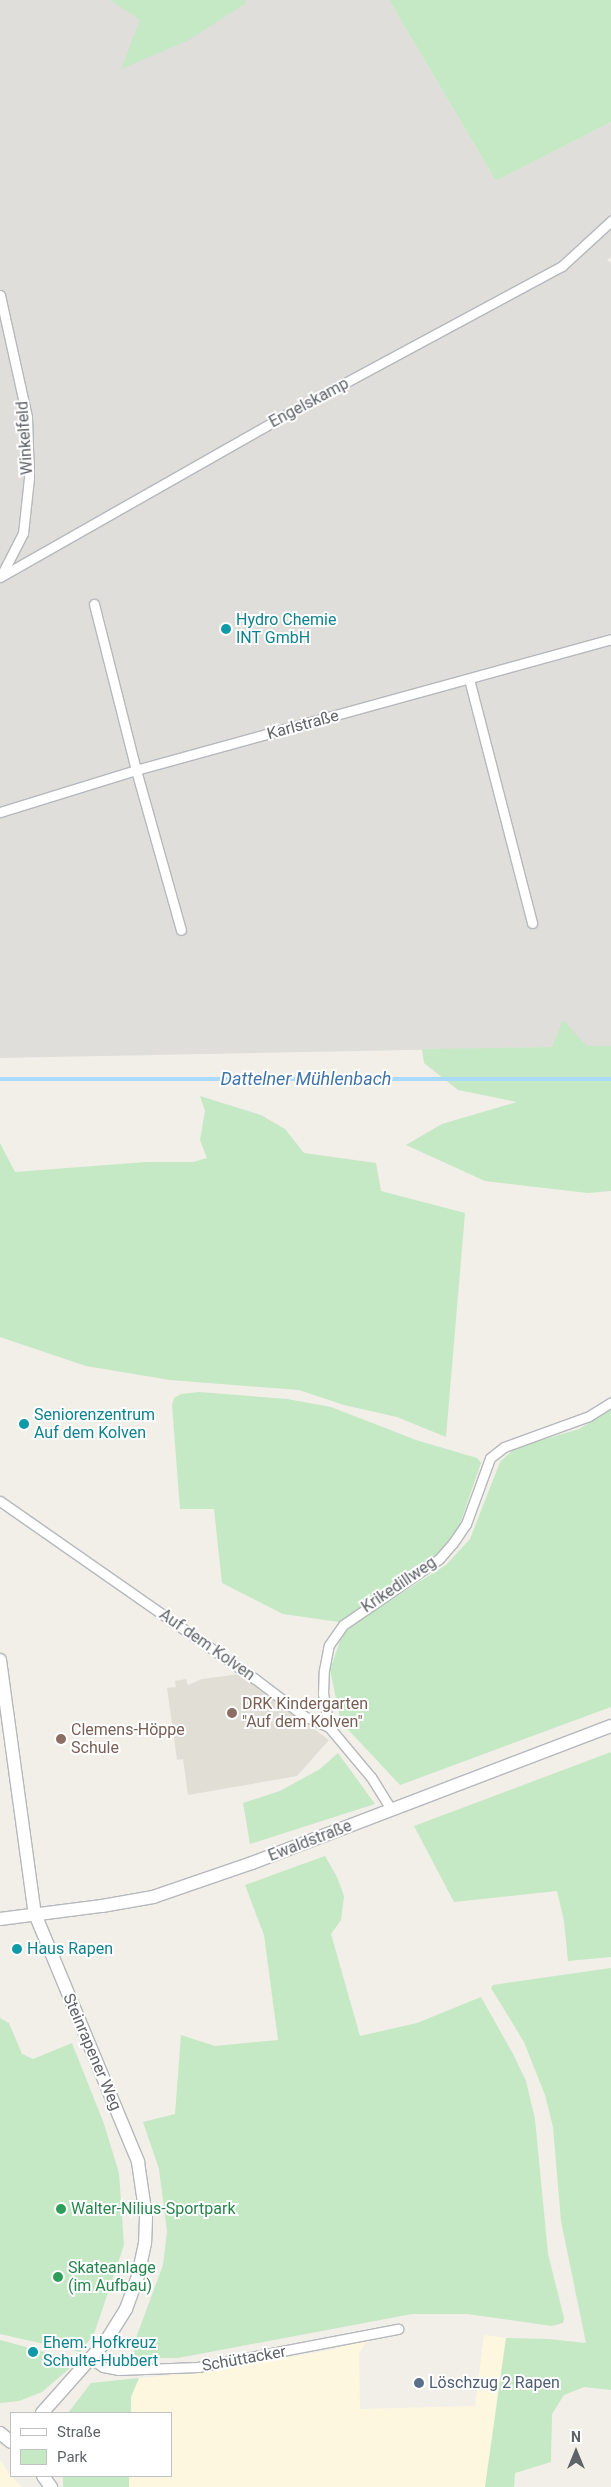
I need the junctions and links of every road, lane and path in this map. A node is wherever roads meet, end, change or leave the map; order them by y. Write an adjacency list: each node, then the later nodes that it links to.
1 (611, 221): 3 (street, Engelskamp)
2 (0, 295): 3 (street, Winkelfeld)
3 (1, 577)
4 (94, 604): 7 (street)
5 (611, 639): 6 (street, Karlstraße)
6 (469, 679): 7 (street, Karlstraße); 9 (street)
7 (136, 770): 8 (street, Karlstraße); 10 (street)
8 (0, 812)
9 (532, 923)
10 (181, 930)
11 (611, 1402): 15 (street, Krikedillweg)
12 (0, 1501): 15 (street, Auf dem Kolven)
13 (0, 1660): 17 (street, Steinrapener Weg)
14 (611, 1726): 16 (street, Ewaldstraße)
15 (329, 1727): 16 (street, Auf dem Kolven)
16 (392, 1810): 17 (street, Ewaldstraße)
17 (35, 1914): 18 (street, Ewaldstraße); 20 (street, Steinrapener Weg)
18 (0, 1919)
19 (398, 2329): 20 (street, Schüttacker)
20 (91, 2359): 21 (street, Steinrapener Weg)
21 (56, 2399): 22 (street, Steinrapener Weg); 23 (street)
22 (43, 2412)
23 (52, 2412)
24 (0, 2433): 25 (street)
25 (10, 2441)

